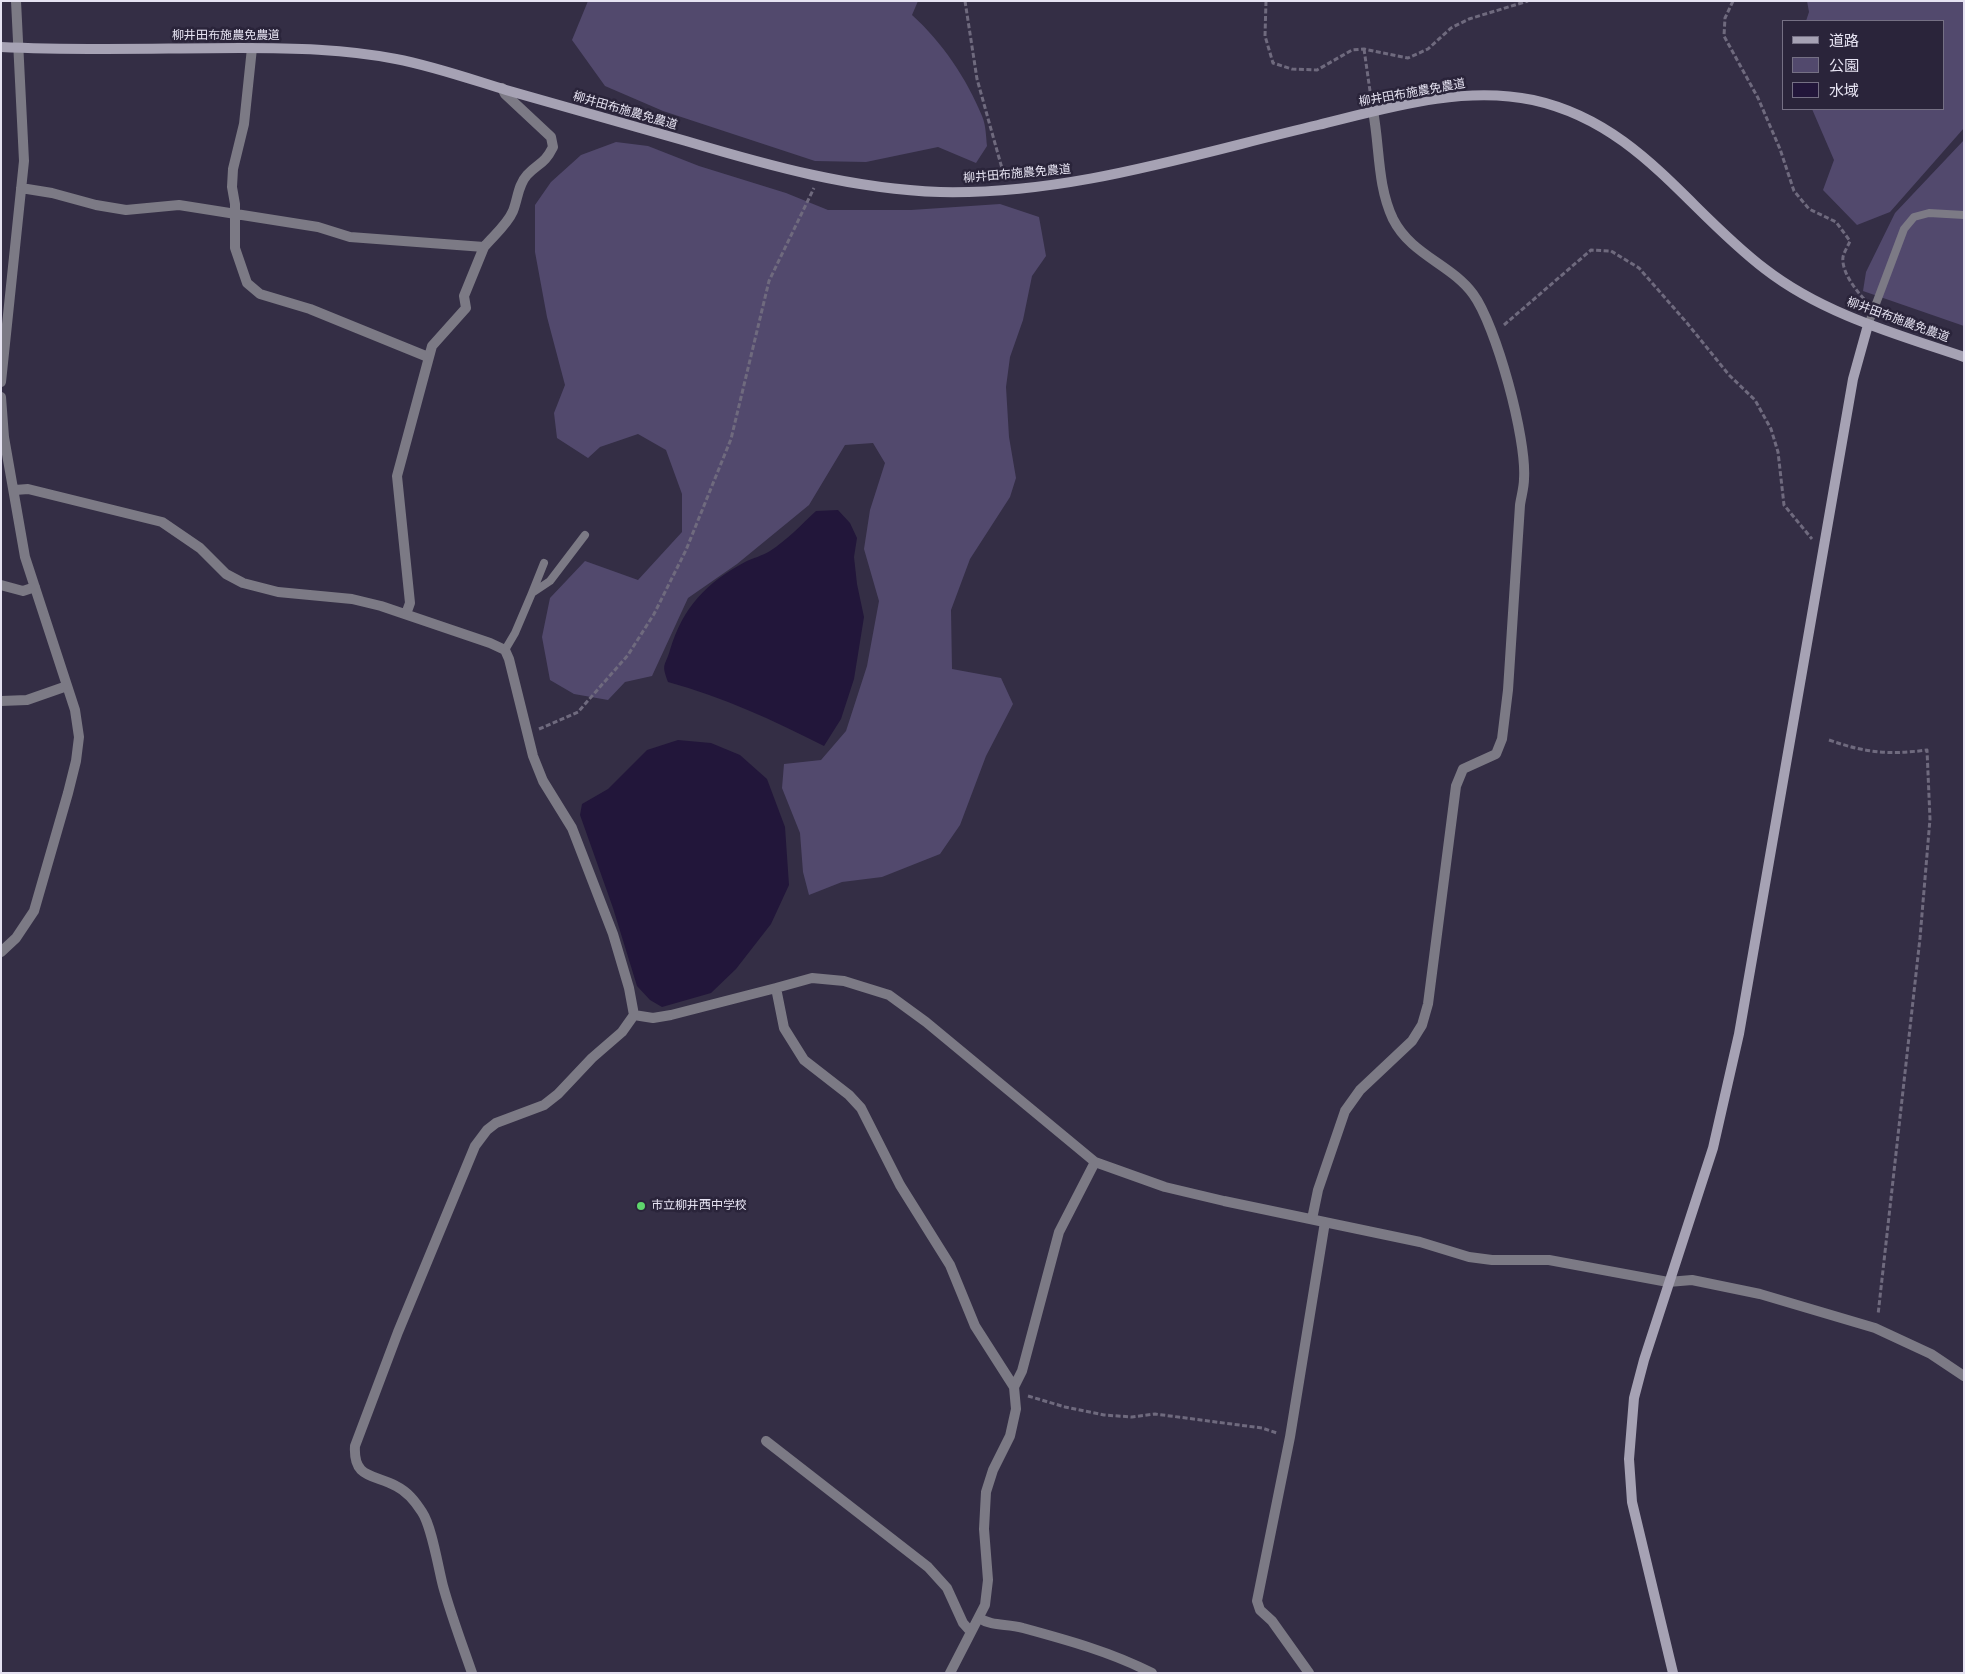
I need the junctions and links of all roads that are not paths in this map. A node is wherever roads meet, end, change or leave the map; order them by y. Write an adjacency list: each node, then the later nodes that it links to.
1 (16, 1): 3 (street)
2 (1, 47): 3 (street, 柳井田布施農免農道)
3 (20, 48): 4 (street, 柳井田布施農免農道); 7 (street)
4 (252, 48): 5 (street, 柳井田布施農免農道); 8 (street)
5 (502, 88): 6 (street, 柳井田布施農免農道); 10 (street)
6 (1373, 111): 11 (street, 柳井田布施農免農道); 30 (street)
7 (20, 188): 8 (street); 14 (street)
8 (234, 213): 10 (street); 12 (street)
9 (1964, 215): 11 (lane)
10 (484, 247): 12 (street)
11 (1868, 325): 13 (street, 柳井田布施農免農道); 32 (street)
12 (428, 358): 22 (street)
13 (1964, 358)
14 (1, 382)
15 (1, 398): 16 (street)
16 (14, 490): 20 (street); 22 (street)
17 (584, 535): 21 (lane)
18 (544, 563): 21 (lane)
19 (1, 585): 20 (street)
20 (35, 587): 24 (street)
21 (532, 593): 23 (lane)
22 (406, 614): 23 (street)
23 (505, 650): 28 (street)
24 (67, 686): 25 (street); 26 (street)
25 (1, 701)
26 (1, 952)
27 (776, 988): 28 (street); 29 (street); 34 (street)
28 (634, 1015): 38 (street)
29 (1095, 1162): 30 (street); 34 (street)
30 (1312, 1219): 31 (street)
31 (1325, 1222): 32 (street); 41 (street)
32 (1668, 1282): 33 (street); 42 (street)
33 (1964, 1376)
34 (1015, 1391): 36 (street)
35 (766, 1441): 37 (street)
36 (978, 1618): 37 (street); 40 (street)
37 (970, 1632): 39 (street)
38 (472, 1673)
39 (950, 1673)
40 (1152, 1673)
41 (1309, 1673)
42 (1672, 1673)

